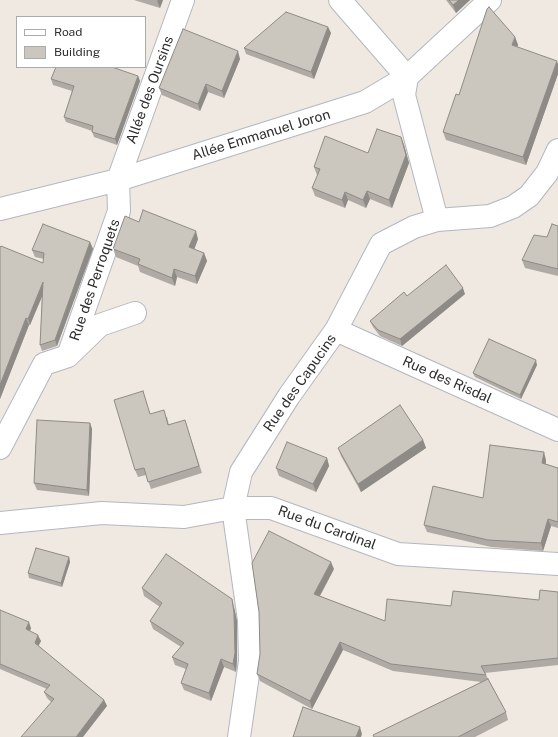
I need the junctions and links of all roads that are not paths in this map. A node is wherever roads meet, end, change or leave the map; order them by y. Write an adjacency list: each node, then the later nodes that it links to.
1 (183, 0): 6 (street, Allée des Oursins)
2 (340, 0): 4 (street)
3 (490, 0): 4 (street, Allée Emmanuel Joron)
4 (407, 77): 6 (street, Allée Emmanuel Joron); 8 (street)
5 (558, 150): 8 (street, Rue des Capucins)
6 (118, 180): 7 (street, Allée Emmanuel Joron); 11 (street, Rue des Perroquets)
7 (0, 209)
8 (437, 220): 10 (street, Rue des Capucins)
9 (134, 313): 11 (street, Rue des Perroquets)
10 (336, 330): 12 (street, Rue des Risdal); 14 (street, Rue des Capucins)
11 (68, 356): 13 (street, Rue des Perroquets)
12 (558, 430)
13 (0, 448)
14 (233, 508): 15 (street, Rue du Cardinal); 16 (street, Rue du Cardinal); 17 (street, Rue des Capucins)
15 (0, 523)
16 (558, 564)
17 (240, 737)

